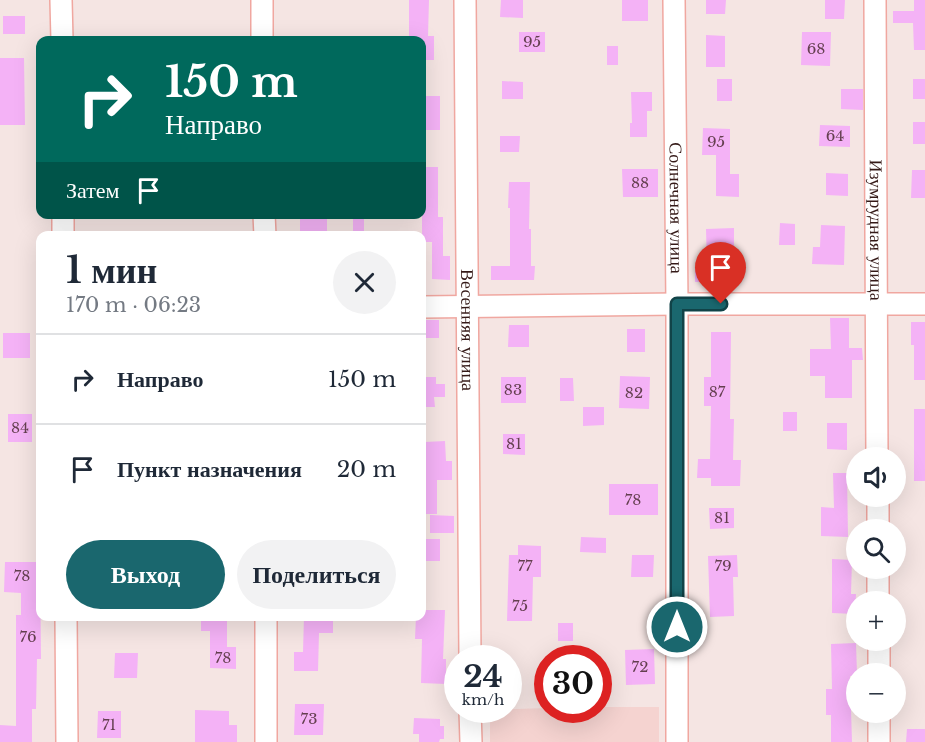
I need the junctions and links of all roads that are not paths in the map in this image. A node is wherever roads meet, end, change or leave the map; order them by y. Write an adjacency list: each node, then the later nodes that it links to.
1 (61, 0): 6 (street)
2 (262, 0): 7 (street)
3 (465, 0): 12 (street, Весенняя улица)
4 (674, 0): 8 (street, Солнечная улица)
5 (874, 0): 9 (street, Изумрудная улица)
6 (62, 36)
7 (262, 36)
8 (677, 304): 9 (street); 12 (street); 22 (street, Солнечная улица)
9 (876, 304): 10 (street); 13 (street, Изумрудная улица)
10 (925, 304)
11 (426, 307): 12 (street)
12 (466, 307): 16 (street, Весенняя улица)
13 (877, 447)
14 (66, 621): 19 (street)
15 (266, 621): 20 (street)
16 (470, 645)
17 (470, 723): 21 (street)
18 (879, 723): 23 (street)
19 (67, 742)
20 (266, 742)
21 (471, 742)
22 (677, 742)
23 (879, 742)

